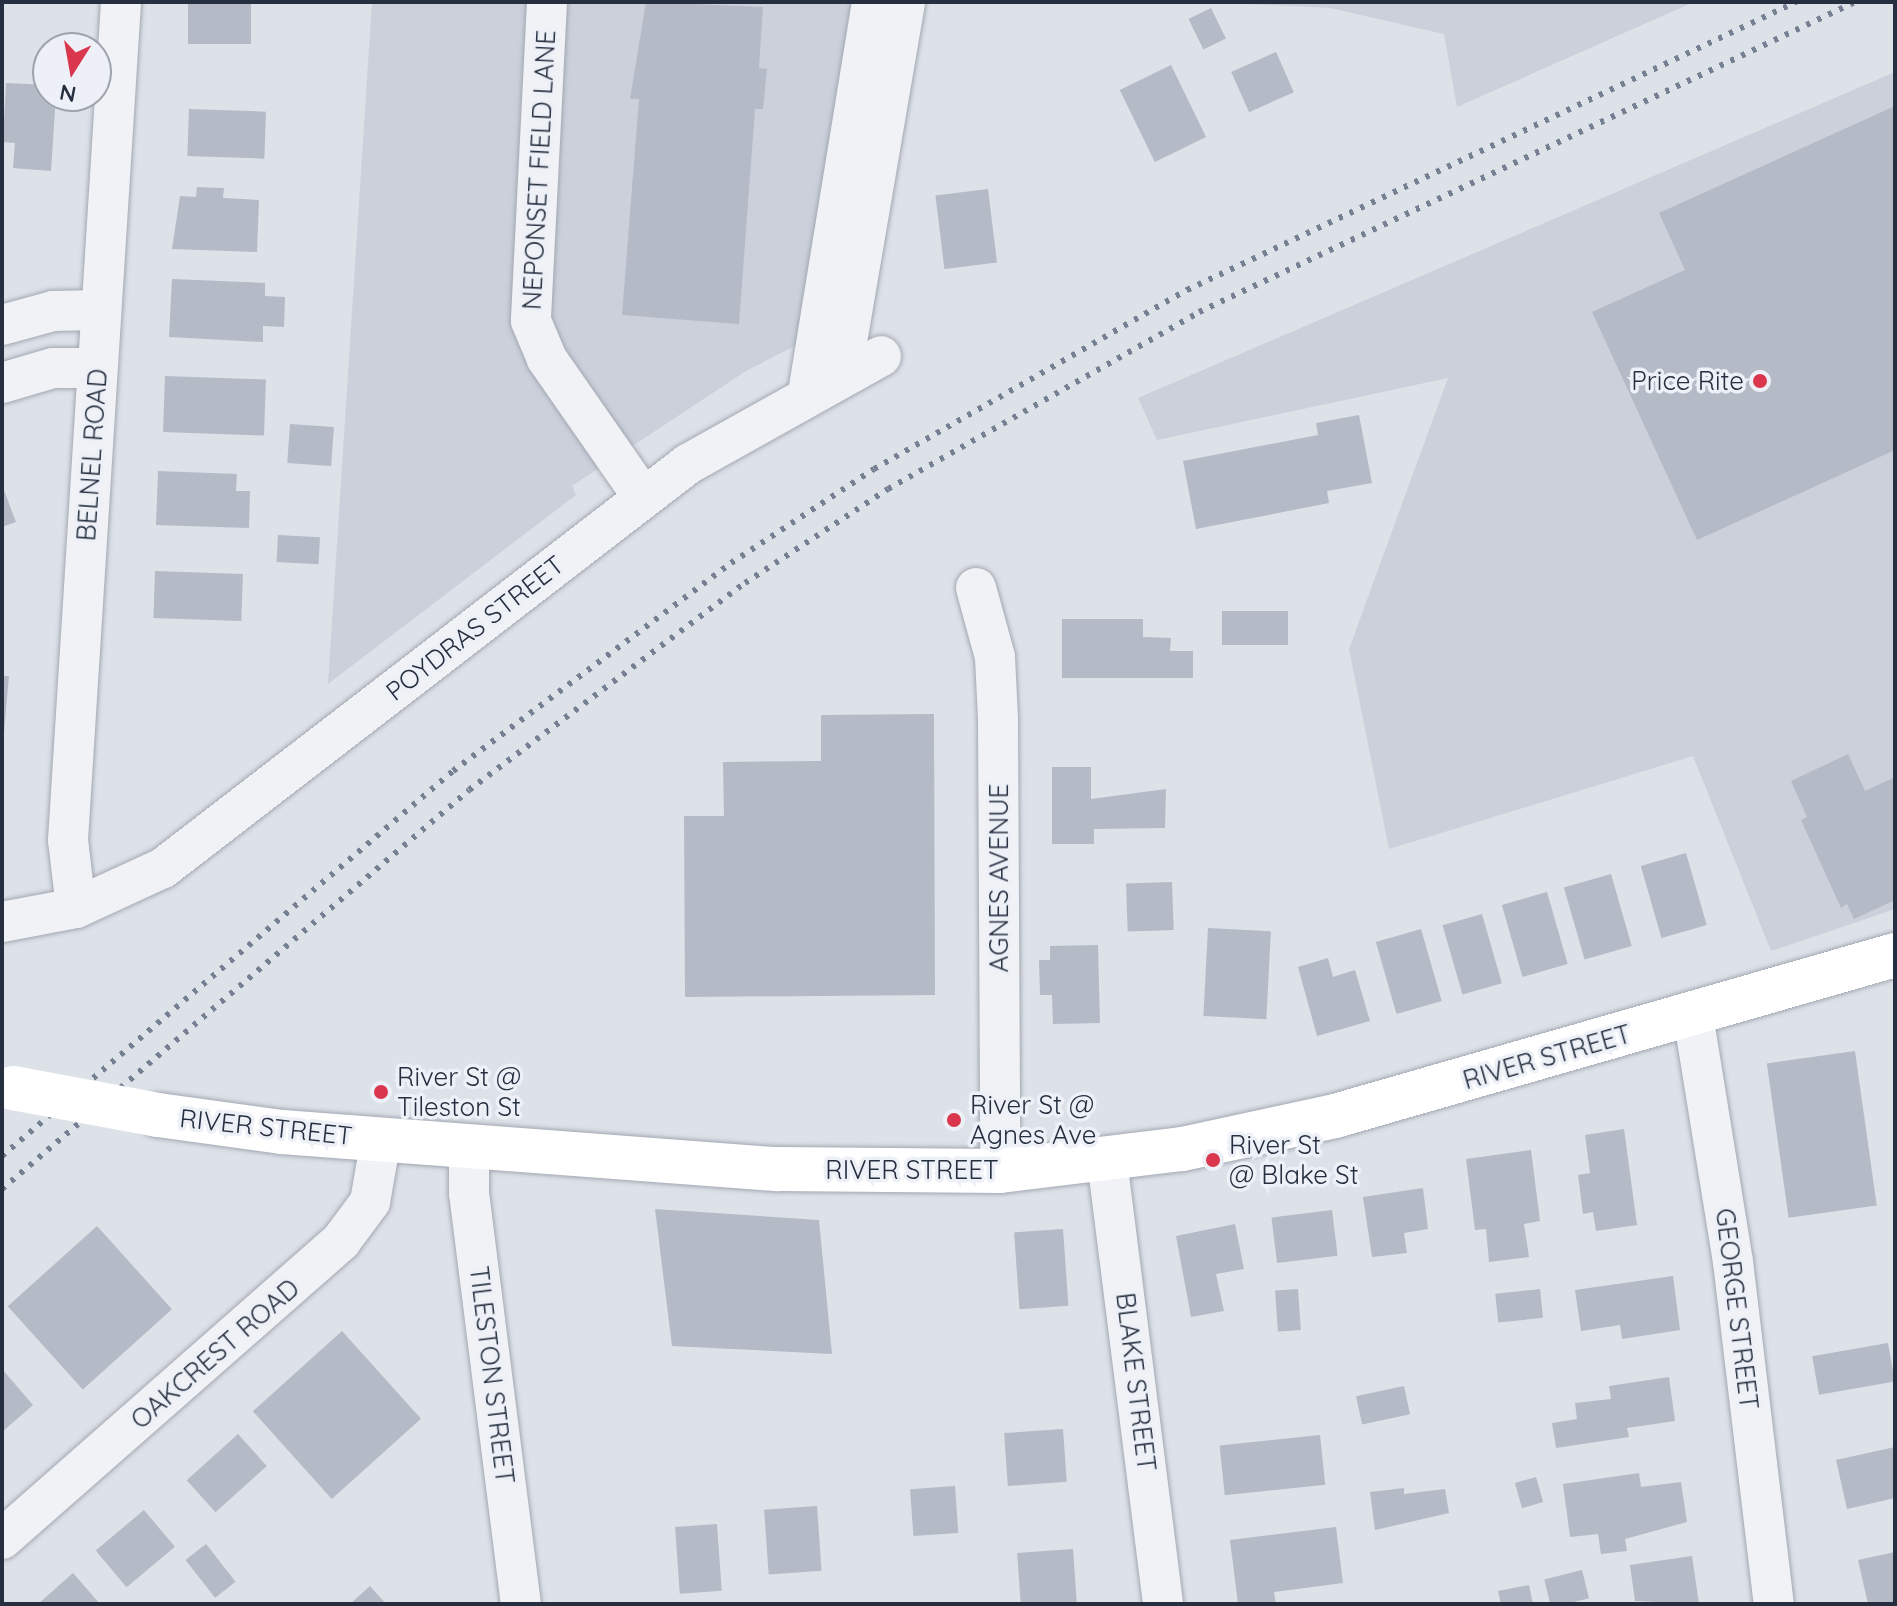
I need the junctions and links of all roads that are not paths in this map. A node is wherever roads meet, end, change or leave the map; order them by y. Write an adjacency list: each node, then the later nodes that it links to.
1 (121, 2): 5 (street, BELNEL ROAD)
2 (547, 2): 11 (street, NEPONSET FIELD LANE)
3 (872, 2): 10 (street)
4 (905, 2): 10 (street)
5 (101, 310): 6 (street); 8 (street, BELNEL ROAD)
6 (2, 325)
7 (881, 356): 10 (street, POYDRAS STREET)
8 (97, 368): 9 (street); 13 (street, BELNEL ROAD)
9 (2, 383)
10 (824, 385): 11 (street, POYDRAS STREET)
11 (643, 497): 13 (street, POYDRAS STREET)
12 (976, 588): 21 (street, AGNES AVENUE)
13 (76, 908): 14 (street)
14 (2, 922)
15 (1895, 955): 16 (main road, RIVER STREET)
16 (1693, 1015): 20 (main road, RIVER STREET); 25 (street, GEORGE STREET)
17 (8, 1087): 18 (main road, RIVER STREET, bridge)
18 (381, 1139): 19 (main road, RIVER STREET); 22 (street, OAKCREST ROAD)
19 (469, 1146): 21 (main road, RIVER STREET); 23 (street, TILESTON STREET)
20 (1107, 1160): 21 (main road, RIVER STREET); 24 (street, BLAKE STREET)
21 (1000, 1171)
22 (2, 1539)
23 (521, 1604)
24 (1163, 1604)
25 (1774, 1604)

